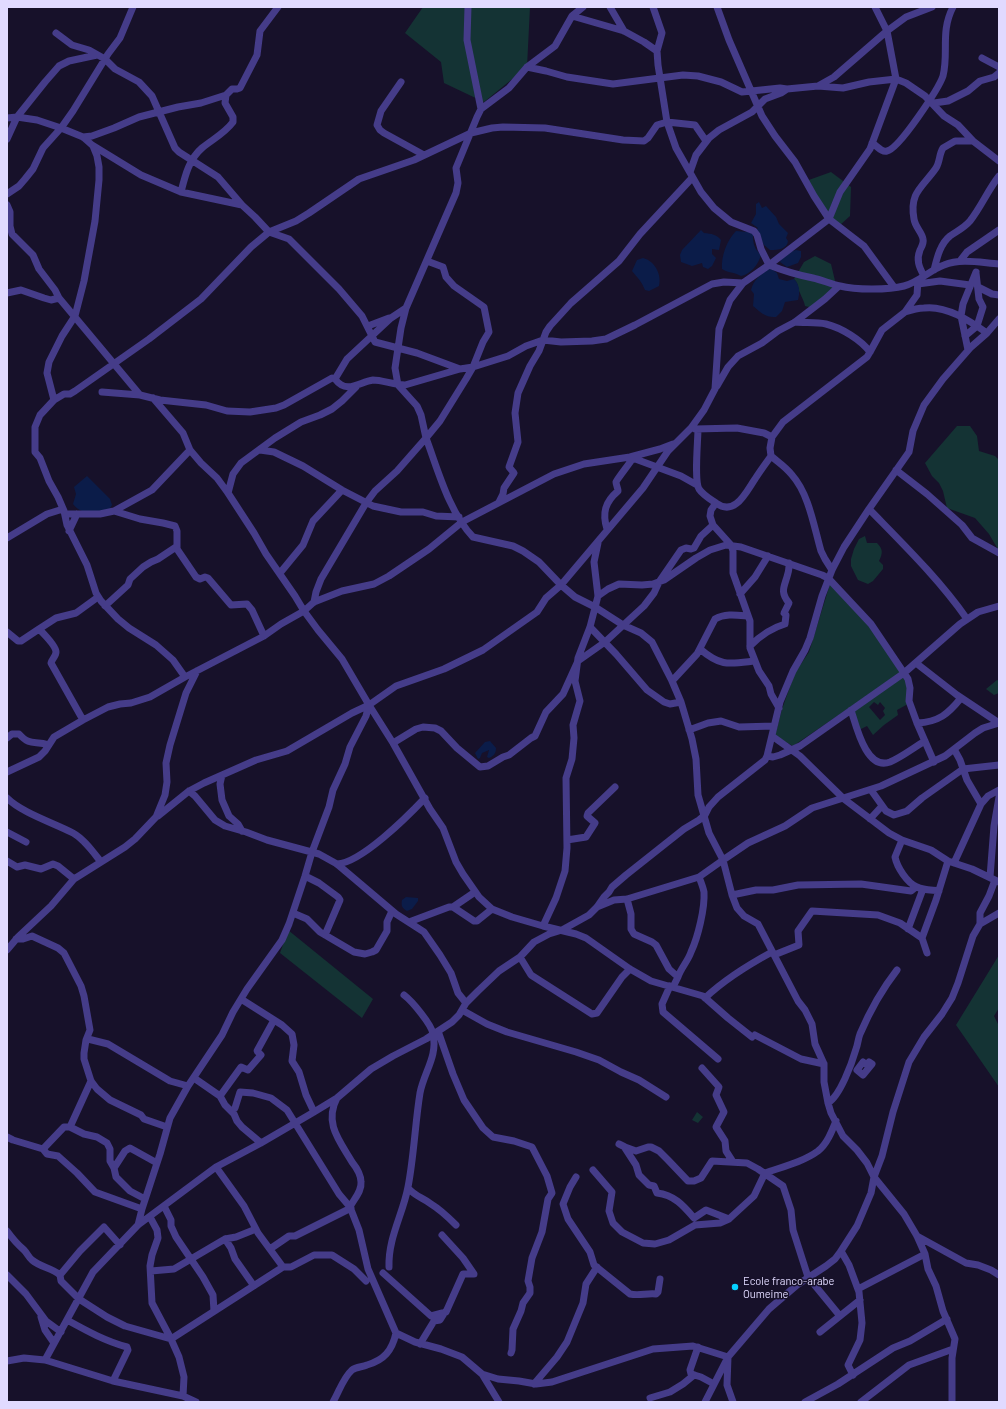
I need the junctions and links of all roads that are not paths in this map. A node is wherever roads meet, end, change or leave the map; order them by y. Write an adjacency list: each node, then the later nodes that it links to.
1 (132, 7): 18 (street)
2 (278, 7): 28 (street)
3 (468, 7): 31 (street)
4 (583, 7): 11 (street)
5 (610, 7): 12 (street)
6 (653, 7): 15 (street)
7 (717, 7): 27 (street)
8 (875, 7): 13 (street)
9 (932, 7): 13 (street)
10 (953, 7): 29 (street)
11 (572, 16): 12 (street); 19 (street)
12 (624, 31): 15 (street)
13 (887, 31): 23 (street); 25 (street)
14 (56, 33): 16 (street)
15 (657, 51): 22 (street)
16 (97, 55): 18 (street); 33 (street)
17 (982, 58): 20 (street)
18 (105, 59): 32 (street); 36 (street)
19 (527, 67): 22 (street); 31 (street)
20 (999, 67)
21 (999, 72): 29 (street)
22 (661, 78): 27 (street); 35 (street)
23 (896, 79): 25 (street); 29 (street); 41 (street)
24 (401, 82): 44 (street)
25 (818, 86): 26 (street)
26 (786, 89): 27 (street); 30 (street)
27 (751, 92): 30 (street)
28 (226, 95): 32 (street); 45 (street)
29 (932, 101): 41 (street); 42 (street)
30 (757, 106): 40 (street); 53 (street)
31 (481, 109): 37 (street)
32 (159, 111): 38 (street); 45 (street)
33 (17, 117): 34 (street); 36 (street); 39 (street)
34 (7, 118)
35 (668, 122): 37 (street); 40 (street); 47 (street)
36 (61, 128): 38 (street); 50 (street)
37 (471, 132): 44 (street); 56 (street)
38 (83, 137): 43 (street)
39 (7, 138)
40 (706, 141): 47 (street)
41 (872, 142): 53 (street)
42 (972, 142): 46 (street); 63 (street)
43 (92, 145): 49 (street); 76 (street)
44 (424, 155): 55 (street)
45 (192, 160): 49 (street); 52 (street)
46 (999, 161)
47 (691, 175): 60 (street); 86 (street)
48 (999, 176): 61 (street)
49 (181, 192): 52 (street)
50 (7, 194)
51 (7, 204): 72 (street)
52 (242, 205): 55 (street)
53 (829, 219): 60 (street); 67 (street)
54 (999, 230): 57 (street)
55 (269, 232): 81 (street); 90 (street)
56 (427, 261): 74 (street); 91 (street)
57 (960, 261): 58 (street); 61 (street)
58 (977, 263): 59 (street); 62 (street)
59 (999, 264)
60 (769, 265): 64 (street); 66 (street)
61 (934, 270): 63 (street)
62 (976, 272): 65 (street); 68 (street)
63 (920, 280): 65 (street); 67 (street); 70 (street)
64 (743, 284): 86 (street); 96 (street)
65 (970, 285): 77 (street)
66 (839, 286): 67 (street); 80 (street)
67 (894, 287)
68 (978, 287): 71 (street); 82 (street)
69 (7, 293): 72 (street)
70 (917, 295): 73 (street); 75 (street)
71 (999, 295)
72 (59, 298): 76 (street)
73 (925, 307): 75 (street); 77 (street)
74 (406, 308): 78 (street); 87 (street)
75 (905, 312): 89 (street)
76 (75, 316): 90 (street); 100 (street)
77 (961, 316): 82 (street); 85 (street)
78 (391, 318): 81 (street); 84 (street)
79 (999, 319): 83 (street)
80 (795, 322): 89 (street); 96 (street)
81 (368, 326): 84 (street)
82 (977, 326): 83 (street); 85 (street)
83 (987, 333): 88 (street)
84 (371, 336): 87 (street); 93 (street)
85 (965, 336): 88 (street)
86 (543, 340): 91 (street); 116 (street)
87 (398, 347): 92 (street); 94 (street)
88 (968, 350): 110 (street)
89 (870, 352): 102 (street)
90 (114, 364): 98 (street); 100 (street)
91 (473, 367): 92 (street); 103 (street)
92 (460, 369): 94 (street)
93 (335, 379): 95 (street); 99 (street)
94 (398, 385): 95 (street); 103 (street)
95 (356, 386): 106 (street)
96 (715, 389): 101 (street)
97 (102, 392): 98 (street)
98 (140, 395): 99 (street)
99 (153, 398): 105 (street)
100 (54, 400): 119 (street)
101 (695, 428): 102 (street); 104 (street); 111 (street)
102 (772, 437): 107 (street)
103 (426, 438): 114 (street); 121 (street)
104 (677, 442): 108 (street); 109 (street)
105 (190, 450): 113 (street); 118 (street)
106 (260, 450): 112 (street); 113 (street)
107 (771, 456): 115 (street); 132 (street)
108 (631, 457): 109 (street); 116 (street); 123 (street)
109 (657, 467): 111 (street); 123 (street)
110 (896, 470): 117 (street); 129 (street)
111 (697, 485): 115 (street)
112 (342, 490): 114 (street); 133 (street)
113 (228, 493): 133 (street)
114 (366, 503): 121 (street); 140 (street)
115 (716, 503): 122 (street)
116 (498, 504): 121 (street)
117 (869, 509): 132 (street); 146 (street)
118 (114, 511): 120 (street); 128 (street)
119 (64, 512): 120 (street); 124 (street); 125 (street)
120 (77, 514): 124 (street)
121 (460, 519): 136 (street); 140 (street)
122 (713, 525): 127 (street); 135 (street)
123 (607, 529): 126 (street)
124 (70, 531): 139 (street)
125 (7, 538)
126 (600, 539): 136 (street); 138 (street)
127 (731, 545): 130 (street); 135 (street); 137 (street)
128 (176, 547): 141 (street); 151 (street)
129 (999, 553)
130 (768, 556): 131 (street); 137 (street)
131 (789, 563): 134 (street); 153 (street)
132 (832, 570): 134 (street)
133 (280, 573): 144 (street)
134 (828, 578): 159 (street); 165 (street)
135 (658, 582): 138 (street); 147 (street)
136 (561, 585): 143 (street); 164 (street)
137 (740, 594): 145 (street)
138 (598, 596): 143 (street)
139 (98, 597): 141 (street); 149 (street)
140 (314, 602): 144 (street)
141 (105, 606): 160 (street)
142 (999, 606): 146 (street)
143 (595, 607): 147 (street); 148 (street)
144 (304, 611): 151 (street); 164 (street)
145 (748, 616): 153 (street); 154 (street)
146 (967, 619): 157 (street)
147 (623, 625): 152 (street); 161 (street)
148 (590, 627): 152 (street); 155 (street)
149 (39, 629): 150 (street); 167 (street)
150 (7, 632)
151 (264, 636): 158 (street)
152 (605, 642): 155 (street); 163 (street)
153 (750, 646): 156 (street)
154 (700, 649): 156 (street); 161 (street)
155 (578, 661): 174 (street); 199 (street)
156 (755, 661): 165 (street)
157 (916, 663): 159 (street); 162 (street)
158 (197, 671): 160 (street); 195 (street)
159 (904, 673): 166 (street); 168 (street)
160 (185, 676): 167 (street)
161 (672, 681): 163 (street)
162 (961, 698): 168 (street); 176 (street)
163 (681, 702): 170 (street)
164 (369, 705): 174 (street); 183 (street); 202 (street)
165 (779, 708): 169 (street)
166 (850, 710): 173 (street); 177 (street)
167 (83, 720): 175 (street)
168 (917, 723): 173 (street)
169 (774, 726): 170 (street); 171 (street)
170 (689, 730): 194 (street)
171 (772, 736): 177 (street); 178 (street)
172 (7, 738): 175 (street)
173 (925, 741): 179 (street)
174 (393, 743): 190 (street)
175 (49, 745): 182 (street)
176 (954, 749): 179 (street); 181 (street)
177 (792, 750): 178 (street); 191 (street)
178 (768, 756): 194 (street)
179 (934, 762): 185 (street)
180 (999, 765): 181 (street)
181 (963, 769): 192 (street); 193 (street)
182 (7, 772)
183 (222, 775): 187 (street); 197 (street)
184 (615, 788): 199 (street)
185 (871, 790): 191 (street); 193 (street)
186 (999, 790): 192 (street)
187 (189, 791): 195 (street); 197 (street)
188 (999, 797): 211 (street)
189 (7, 798): 205 (street)
190 (425, 798): 207 (street); 214 (street)
191 (844, 799): 196 (street); 203 (street)
192 (981, 804): 206 (street)
193 (882, 806): 196 (street)
194 (705, 815): 203 (street); 218 (street)
195 (156, 817): 205 (street)
196 (870, 819): 200 (street)
197 (242, 831): 202 (street)
198 (7, 832): 201 (street)
199 (566, 840): 225 (street)
200 (902, 840): 206 (street); 212 (street)
201 (26, 842)
202 (312, 852): 207 (street); 208 (street)
203 (723, 860): 209 (street); 215 (street)
204 (7, 861): 210 (street)
205 (101, 862): 210 (street)
206 (951, 862): 211 (street); 213 (street)
207 (337, 864): 220 (street)
208 (305, 876): 222 (street); 228 (street)
209 (699, 877): 216 (street); 237 (street)
210 (74, 879): 230 (street)
211 (994, 880): 224 (street)
212 (920, 888): 213 (street); 215 (street); 226 (street)
213 (939, 891): 229 (street)
214 (476, 892): 217 (street); 219 (street)
215 (732, 895): 233 (street)
216 (626, 899): 218 (street); 237 (street)
217 (453, 907): 219 (street); 223 (street)
218 (598, 907): 227 (street)
219 (492, 909): 225 (street)
220 (392, 911): 223 (street); 228 (street)
221 (999, 913): 224 (street)
222 (293, 914): 228 (street); 241 (street)
223 (409, 922): 242 (street)
224 (980, 924): 272 (street)
225 (543, 926): 227 (street)
226 (908, 929): 229 (street); 233 (street)
227 (562, 930): 234 (street); 235 (street)
228 (325, 935)
229 (922, 938): 232 (street)
230 (16, 939): 231 (street); 245 (street)
231 (7, 950)
232 (928, 953)
233 (773, 954): 240 (street); 247 (street)
234 (520, 957): 235 (street); 242 (street)
235 (630, 969): 238 (street)
236 (897, 970): 255 (street)
237 (678, 977): 238 (street)
238 (671, 987): 240 (street); 246 (street)
239 (404, 995): 244 (street)
240 (705, 998): 247 (street)
241 (241, 999): 243 (street); 249 (street)
242 (464, 1007): 244 (street); 253 (street)
243 (274, 1020): 252 (street); 257 (street)
244 (436, 1033): 254 (street); 273 (street); 321 (street)
245 (88, 1039): 250 (street); 251 (street)
246 (718, 1059)
247 (824, 1064): 255 (street)
248 (702, 1068): 265 (street)
249 (194, 1078): 251 (street); 252 (street)
250 (91, 1081): 260 (street); 261 (street)
251 (188, 1086): 261 (street)
252 (220, 1096): 263 (street)
253 (666, 1097)
254 (337, 1098): 257 (street); 276 (street)
255 (828, 1103): 258 (street)
256 (235, 1108): 259 (street)
257 (314, 1112): 259 (street)
258 (836, 1121): 270 (street); 272 (street)
259 (296, 1122): 263 (street); 276 (street)
260 (70, 1127): 264 (street); 268 (street)
261 (166, 1127): 266 (street)
262 (7, 1137): 264 (street)
263 (261, 1143): 267 (street)
264 (43, 1150): 277 (street)
265 (733, 1162): 270 (street); 279 (street)
266 (157, 1163): 268 (street); 274 (street)
267 (216, 1167): 275 (street); 282 (street)
268 (114, 1168): 274 (street)
269 (593, 1170): 279 (street)
270 (765, 1173): 279 (street); 300 (street)
271 (576, 1176): 294 (street)
272 (874, 1177): 285 (street); 289 (street)
273 (408, 1188): 281 (street); 293 (street)
274 (145, 1199): 277 (street)
275 (164, 1206): 278 (street); 291 (street)
276 (350, 1207): 288 (street); 315 (street)
277 (142, 1209): 280 (street)
278 (150, 1217): 280 (street); 295 (street)
279 (729, 1219)
280 (138, 1225): 287 (street)
281 (456, 1225)
282 (256, 1229): 286 (street); 288 (street)
283 (7, 1231): 298 (street)
284 (442, 1235): 308 (street)
285 (917, 1236): 290 (street); 299 (street)
286 (225, 1239): 291 (street); 303 (street)
287 (120, 1245): 298 (street); 305 (street)
288 (270, 1249): 292 (street)
289 (841, 1252): 300 (street); 304 (street)
290 (925, 1254): 304 (street); 311 (street)
291 (191, 1259): 295 (street); 307 (street)
292 (283, 1267): 302 (street); 303 (street)
293 (389, 1267)
294 (597, 1267): 301 (street); 329 (street)
295 (151, 1271): 316 (street)
296 (383, 1273): 308 (street)
297 (7, 1275): 309 (street)
298 (60, 1275): 305 (street)
299 (999, 1275)
300 (808, 1277): 310 (street); 322 (street)
301 (660, 1279)
302 (366, 1282)
303 (254, 1286): 307 (street)
304 (858, 1289): 306 (street)
305 (79, 1299): 312 (street); 316 (street)
306 (860, 1300): 310 (street); 327 (street)
307 (214, 1311): 316 (street)
308 (445, 1312): 318 (street)
309 (40, 1314): 313 (street); 317 (street)
310 (840, 1316): 314 (street)
311 (948, 1319): 320 (street); 327 (street)
312 (67, 1320): 313 (street); 328 (street)
313 (61, 1332): 317 (street)
314 (820, 1332)
315 (396, 1333): 318 (street); 334 (street)
316 (172, 1339): 331 (street)
317 (54, 1343): 323 (street)
318 (420, 1344): 325 (street)
319 (698, 1347): 322 (street); 326 (street); 329 (street)
320 (953, 1349): 339 (street); 340 (street)
321 (511, 1353)
322 (728, 1357): 330 (street); 337 (street)
323 (45, 1360): 324 (street); 328 (street)
324 (7, 1361)
325 (482, 1374): 329 (street); 335 (street)
326 (694, 1375): 330 (street); 332 (street)
327 (853, 1375): 338 (street)
328 (113, 1381): 331 (street)
329 (534, 1384)
330 (714, 1384): 336 (street)
331 (183, 1396): 333 (street)
332 (650, 1398)
333 (196, 1402)
334 (333, 1402)
335 (499, 1402)
336 (705, 1402)
337 (733, 1402)
338 (805, 1402)
339 (861, 1402)
340 (952, 1402)

